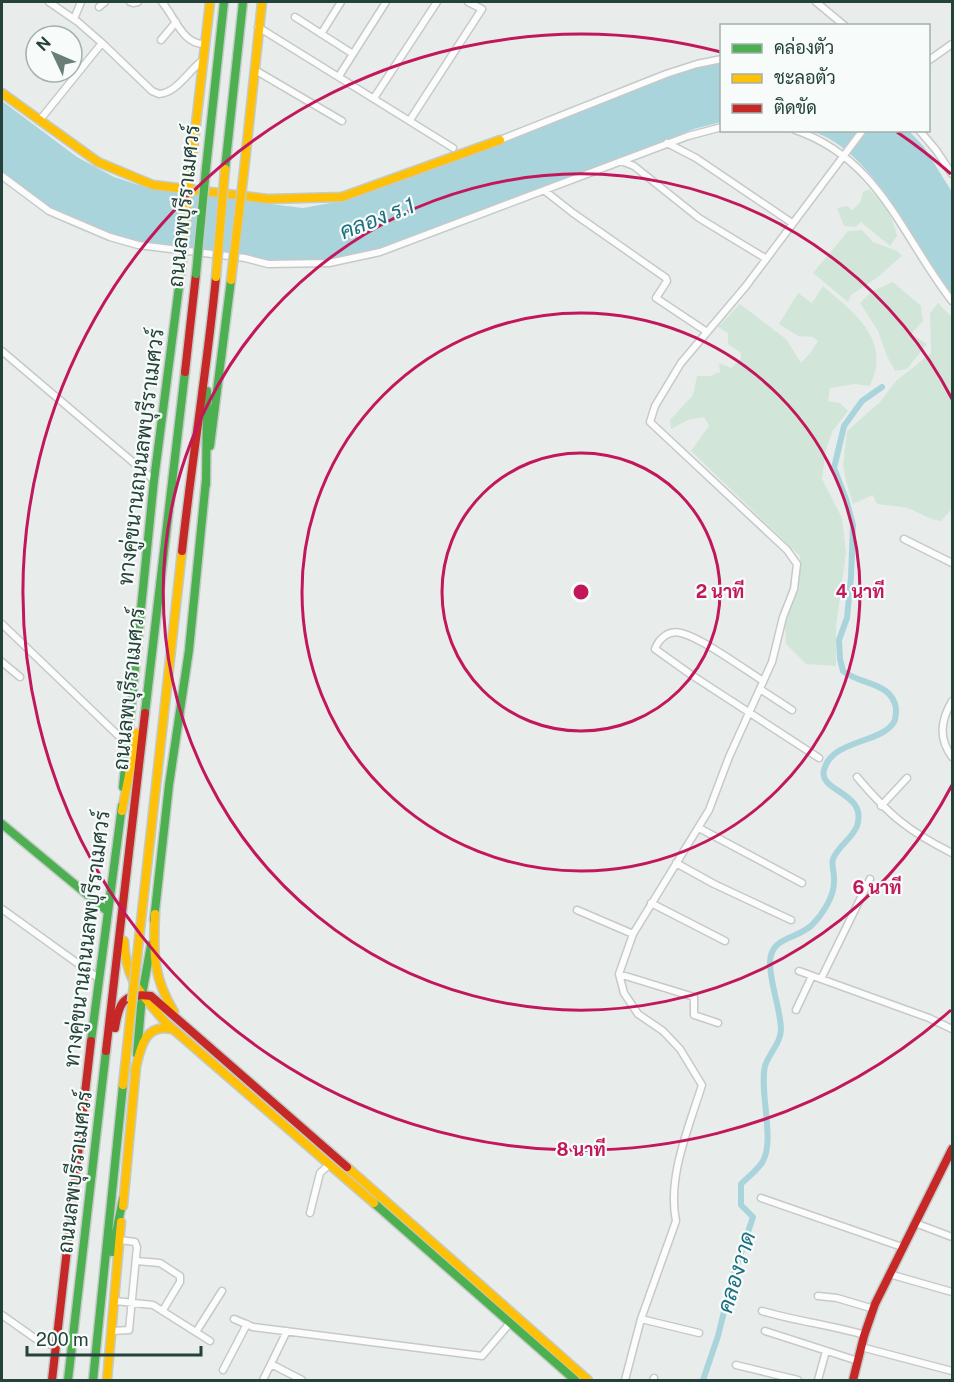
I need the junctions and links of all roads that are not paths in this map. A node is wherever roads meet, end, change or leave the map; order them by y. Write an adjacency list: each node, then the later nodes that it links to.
1 (49, 2): 18 (street)
2 (81, 2): 18 (street)
3 (105, 2): 16 (street)
4 (130, 2): 5 (street)
5 (138, 2)
6 (162, 2): 19 (street)
7 (210, 2): 25 (main road, ทางคู่ขนานถนนลพบุรีราเมศวร์)
8 (224, 2): 56 (main road, ถนนลพบุรีราเมศวร์, bridge)
9 (243, 2): 55 (main road, ถนนลพบุรีราเมศวร์, bridge)
10 (262, 2): 21 (main road)
11 (341, 2): 22 (street)
12 (386, 2): 27 (street)
13 (437, 2): 34 (street)
14 (468, 2): 35 (street)
15 (816, 2): 20 (street)
16 (99, 7)
17 (295, 17): 22 (street)
18 (74, 19): 24 (street)
19 (176, 22): 23 (street); 25 (street)
20 (843, 24)
21 (258, 27): 31 (main road); 32 (street)
22 (321, 34): 27 (street)
23 (161, 40)
24 (102, 43): 29 (street); 36 (street)
25 (206, 44): 29 (main road, ทางคู่ขนานถนนลพบุรีราเมศวร์)
26 (952, 44): 30 (street)
27 (353, 54): 32 (street)
28 (720, 59): 42 (street)
29 (203, 60): 58 (main road, ทางคู่ขนานถนนลพบุรีราเมศวร์, bridge)
30 (930, 60)
31 (255, 70): 37 (street); 59 (main road, bridge)
32 (339, 76): 34 (street)
33 (2, 93): 36 (main road)
34 (374, 98): 35 (street)
35 (410, 120): 44 (street)
36 (39, 121): 42 (main road)
37 (342, 122)
38 (720, 128): 43 (street)
39 (800, 132): 45 (street)
40 (860, 132): 45 (street)
41 (920, 132): 47 (street)
42 (500, 140)
43 (667, 143): 46 (street); 50 (street)
44 (453, 148)
45 (843, 156): 50 (street); 52 (street)
46 (621, 161): 49 (street); 51 (street)
47 (952, 174)
48 (2, 176): 49 (street)
49 (545, 191): 53 (street)
50 (792, 223): 51 (street)
51 (765, 258): 53 (street)
52 (952, 301)
53 (707, 332): 66 (street)
54 (2, 351): 58 (street)
55 (208, 359): 57 (main road, ถนนลพบุรีราเมศวร์); 59 (main road)
56 (174, 454): 57 (main road); 64 (main road, ถนนลพบุรีราเมศวร์)
57 (192, 456): 120 (main road, ถนนลพบุรีราเมศวร์, bridge)
58 (154, 480): 71 (main road, ทางคู่ขนานถนนลพบุรีราเมศวร์)
59 (206, 485): 88 (main road)
60 (904, 539): 61 (street)
61 (952, 563)
62 (2, 624): 71 (street)
63 (2, 662): 65 (street)
64 (149, 671): 77 (main road); 89 (main road, ถนนลพบุรีราเมศวร์)
65 (20, 678)
66 (763, 681): 67 (street); 70 (street)
67 (760, 689): 69 (street); 70 (street)
68 (952, 701): 72 (street)
69 (792, 710)
70 (750, 712): 73 (street); 79 (street)
71 (126, 743): 77 (main road, ทางคู่ขนานถนนลพบุรีราเมศวร์)
72 (952, 757)
73 (819, 758)
74 (858, 777): 76 (street)
75 (907, 778): 76 (street)
76 (881, 806): 80 (street)
77 (122, 811): 87 (main road, ทางคู่ขนานถนนลพบุรีราเมศวร์)
78 (2, 824): 87 (main road)
79 (699, 828): 81 (street); 83 (street)
80 (952, 853)
81 (676, 863): 84 (street); 90 (street)
82 (870, 879): 97 (street)
83 (802, 883)
84 (651, 903): 91 (street); 92 (street)
85 (2, 909): 96 (street)
86 (577, 910): 91 (street)
87 (107, 911): 96 (main road, ทางคู่ขนานถนนลพบุรีราเมศวร์)
88 (155, 914): 98 (main road); 100 (main road)
89 (122, 920): 98 (main road); 105 (main road, ถนนลพบุรีราเมศวร์)
90 (791, 920)
91 (633, 934): 94 (street)
92 (726, 941)
93 (799, 970): 95 (street)
94 (619, 974): 101 (street); 128 (street)
95 (812, 976): 97 (street); 99 (street)
96 (98, 978): 138 (main road, ทางคู่ขนานถนนลพบุรีราเมศวร์)
97 (821, 979): 102 (street)
98 (142, 995): 100 (main road); 103 (main road); 104 (main road); 105 (main road)
99 (796, 1010)
100 (182, 1023): 153 (main road)
101 (718, 1023)
102 (952, 1029)
103 (176, 1031): 104 (main road); 107 (main road)
104 (135, 1071): 109 (main road)
105 (102, 1097): 147 (main road, ถนนลพบุรีราเมศวร์)
106 (951, 1154): 111 (main road)
107 (330, 1164): 110 (street); 129 (main road)
108 (761, 1198): 114 (street)
109 (123, 1199): 113 (main road); 120 (main road)
110 (310, 1213)
111 (915, 1223): 112 (street); 114 (main road)
112 (952, 1238)
113 (120, 1240): 115 (street); 121 (main road)
114 (902, 1247): 116 (main road)
115 (136, 1261): 122 (street); 124 (street)
116 (889, 1274): 118 (street); 123 (main road)
117 (222, 1291): 134 (street)
118 (952, 1292)
119 (818, 1296): 123 (street)
120 (102, 1299): 148 (main road, ถนนลพบุรีราเมศวร์)
121 (115, 1301): 122 (street); 133 (main road)
122 (132, 1303): 124 (street); 133 (street)
123 (874, 1309): 136 (main road)
124 (163, 1310): 134 (street)
125 (762, 1311): 136 (street)
126 (2, 1315): 138 (street)
127 (234, 1319): 130 (street)
128 (640, 1319): 135 (street); 154 (street)
129 (510, 1323): 131 (street); 152 (main road)
130 (247, 1324): 131 (street); 144 (street)
131 (287, 1331): 142 (street)
132 (765, 1331): 140 (street)
133 (112, 1332): 149 (main road)
134 (196, 1332): 137 (street)
135 (699, 1333)
136 (865, 1335): 139 (main road)
137 (210, 1341)
138 (56, 1347): 146 (main road, ทางคู่ขนานถนนลพบุรีราเมศวร์)
139 (861, 1347): 141 (main road); 145 (street)
140 (826, 1351): 141 (street); 156 (street)
141 (858, 1361): 157 (main road)
142 (271, 1364): 150 (street); 151 (street)
143 (736, 1365): 155 (street)
144 (223, 1370)
145 (952, 1371)
146 (52, 1380)
147 (68, 1380)
148 (93, 1380)
149 (107, 1380)
150 (263, 1380)
151 (302, 1380)
152 (574, 1380)
153 (588, 1380)
154 (625, 1380)
155 (798, 1380)
156 (818, 1380)
157 (853, 1380)

